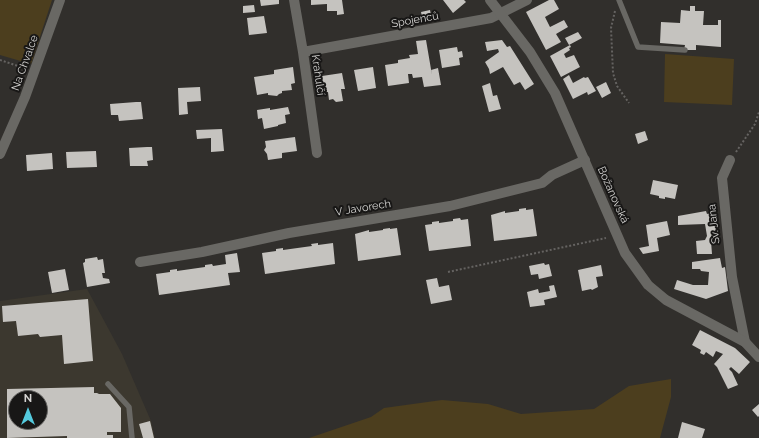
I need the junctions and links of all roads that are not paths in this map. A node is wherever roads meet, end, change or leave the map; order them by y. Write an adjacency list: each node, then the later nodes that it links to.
1 (60, 0): 10 (street, Na Chvalce)
2 (294, 0): 8 (street, Krahulčí)
3 (490, 0): 6 (street, Božanovská)
4 (527, 0): 6 (street, Spojenců)
5 (619, 1): 7 (lane)
6 (501, 14): 8 (street, Spojenců); 11 (street, Božanovská)
7 (686, 50)
8 (303, 52): 9 (street, Krahulčí)
9 (317, 153)
10 (0, 154)
11 (585, 160): 13 (street, V Javorech); 14 (street, Božanovská)
12 (730, 160): 14 (street, Sv. Jana)
13 (140, 262)
14 (745, 342): 15 (street, Božanovská)
15 (759, 357)
16 (108, 384): 17 (lane)
17 (132, 438)

